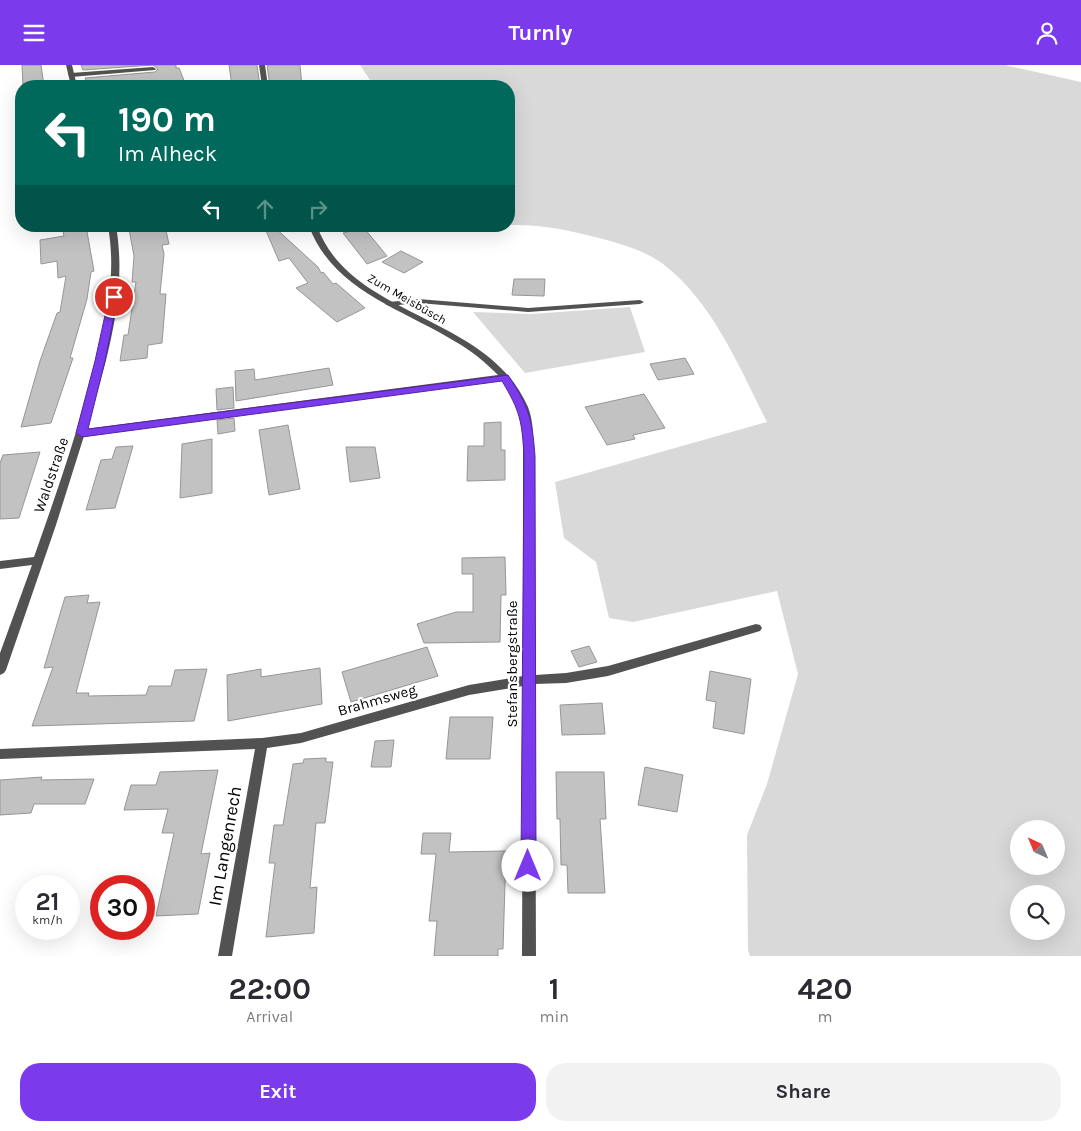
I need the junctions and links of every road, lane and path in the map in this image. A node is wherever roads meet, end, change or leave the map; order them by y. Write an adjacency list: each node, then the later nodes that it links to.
1 (69, 65): 5 (street)
2 (262, 65): 7 (street)
3 (136, 67): 4 (street); 5 (street)
4 (152, 69)
5 (70, 75): 6 (street)
6 (72, 80)
7 (264, 80)
8 (113, 232): 13 (street, Waldstraße)
9 (316, 232): 11 (street, Zum Meisbüsch)
10 (640, 302): 11 (street)
11 (389, 304): 12 (street, Zum Meisbüsch)
12 (504, 377): 13 (street); 18 (street, Stefansbergstraße)
13 (82, 433): 14 (street, Waldstraße)
14 (38, 561): 15 (street); 17 (street, Waldstraße)
15 (0, 565)
16 (756, 628): 18 (street, Brahmsweg)
17 (0, 670)
18 (528, 680): 19 (street, Brahmsweg); 22 (street, Stefansbergstraße)
19 (262, 743): 20 (street, Brahmsweg); 21 (street, Im Langenrech)
20 (0, 754)
21 (225, 956)
22 (529, 956)

